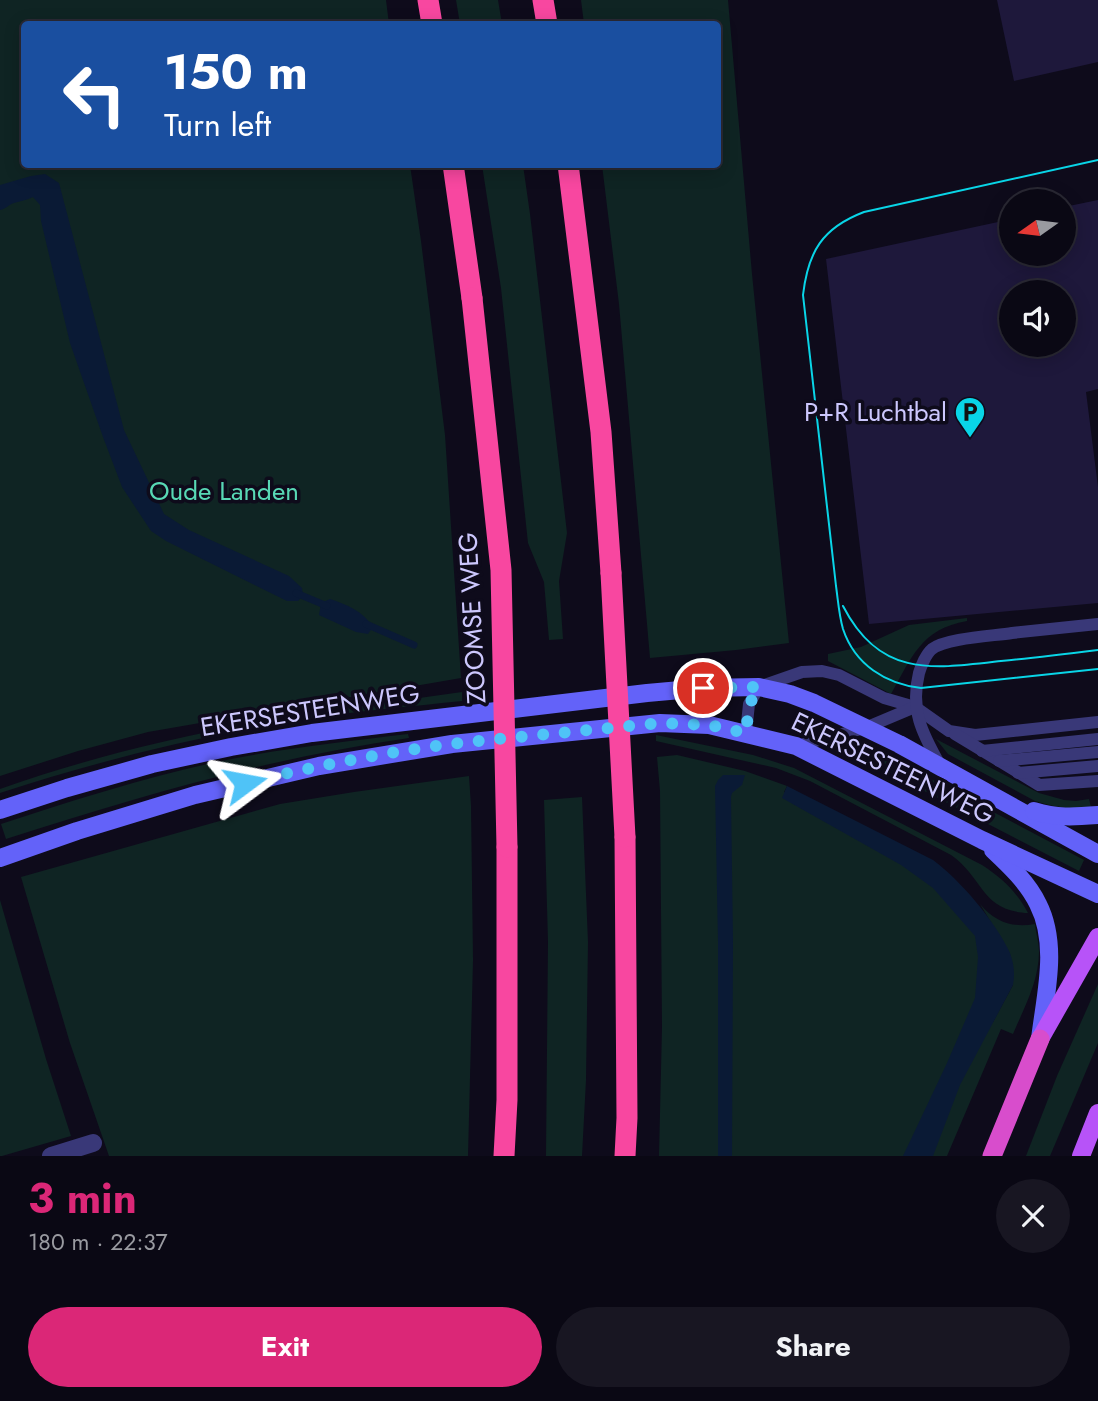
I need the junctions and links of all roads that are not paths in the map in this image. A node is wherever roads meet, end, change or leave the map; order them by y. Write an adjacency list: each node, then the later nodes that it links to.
1 (428, 0): 3 (highway)
2 (543, 0): 4 (highway)
3 (432, 21)
4 (546, 21)
5 (454, 168): 35 (highway, ZOOMSE WEG, bridge)
6 (568, 168): 36 (highway, bridge)
7 (1098, 624): 9 (lane)
8 (759, 687): 9 (lane); 11 (main road, EKERSESTEENWEG); 13 (lane); 24 (main road, EKERSESTEENWEG)
9 (915, 707): 11 (lane); 12 (lane); 20 (lane)
10 (1098, 722): 12 (lane)
11 (865, 728): 15 (lane); 20 (main road, EKERSESTEENWEG)
12 (949, 731): 16 (lane)
13 (746, 733): 15 (main road, EKERSESTEENWEG); 28 (main road, EKERSESTEENWEG)
14 (1098, 739): 16 (lane)
15 (796, 746): 26 (main road, EKERSESTEENWEG)
16 (982, 751): 18 (lane)
17 (1098, 752): 18 (lane)
18 (999, 761): 21 (lane)
19 (1098, 766): 21 (lane)
20 (941, 768): 23 (main road, EKERSESTEENWEG)
21 (1017, 773): 22 (lane)
22 (1098, 781)
23 (1007, 803): 25 (main road); 27 (main road, EKERSESTEENWEG)
24 (0, 810)
25 (1098, 815)
26 (982, 841): 29 (main road, EKERSESTEENWEG); 31 (main road)
27 (1098, 854)
28 (0, 858)
29 (1098, 894)
30 (1098, 937): 31 (main road)
31 (1040, 1039): 37 (highway)
32 (1098, 1113): 38 (main road)
33 (93, 1143): 34 (street)
34 (51, 1156)
35 (504, 1156)
36 (625, 1156)
37 (992, 1156)
38 (1081, 1156)

